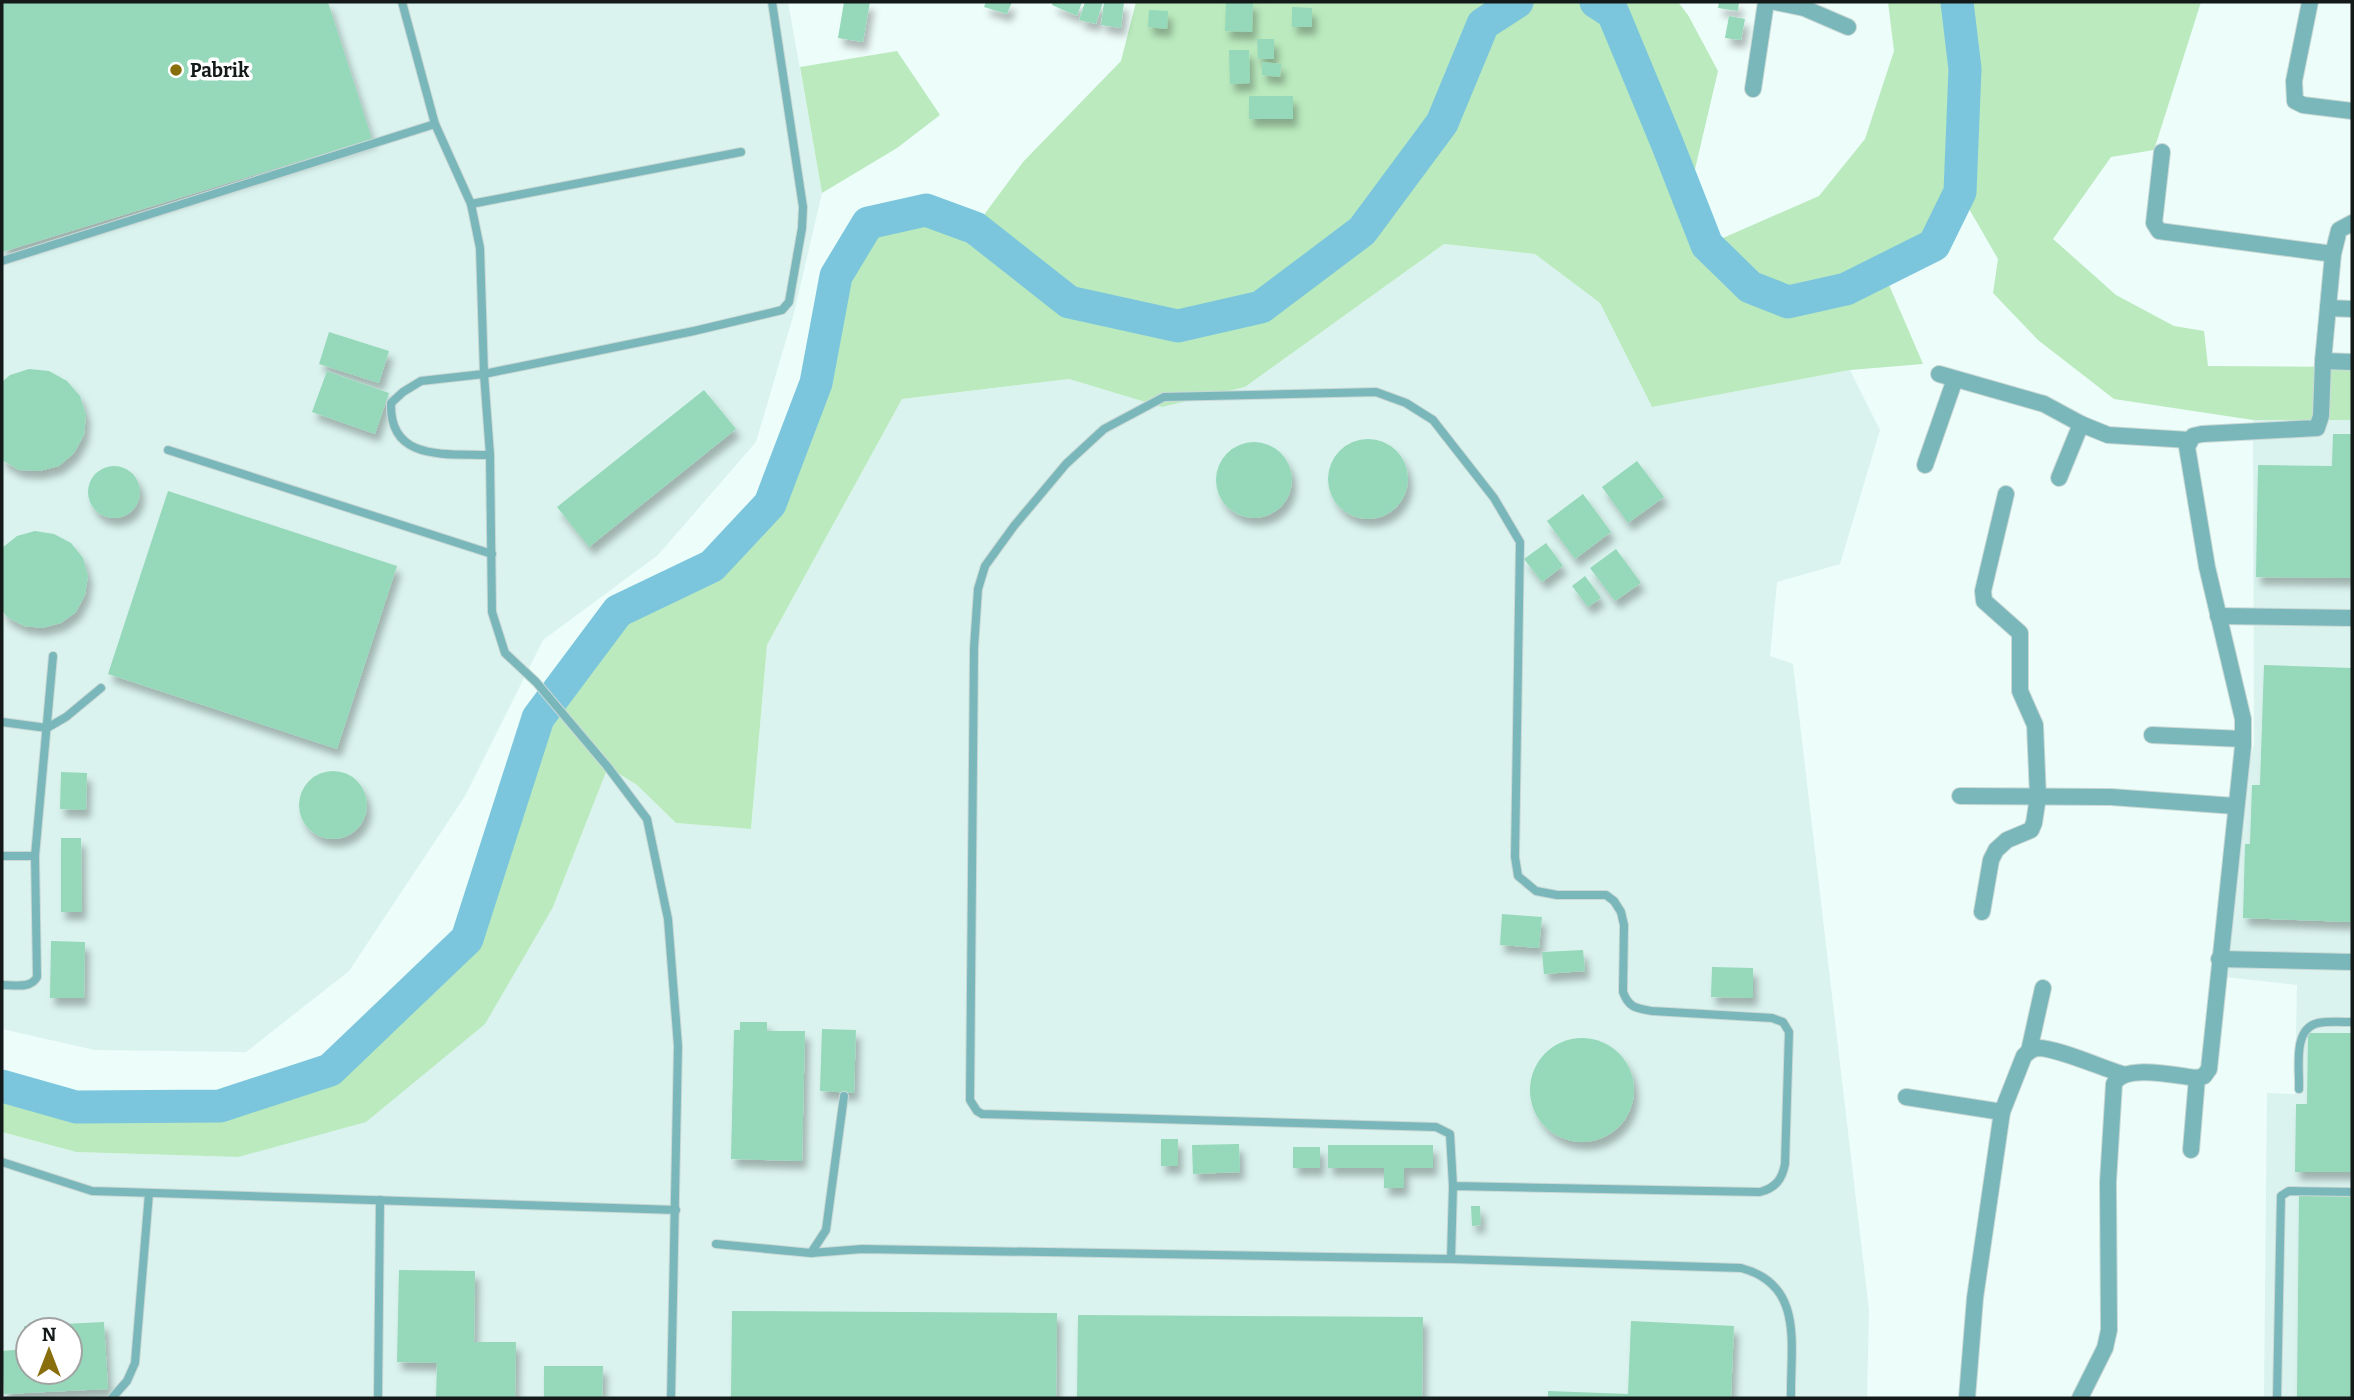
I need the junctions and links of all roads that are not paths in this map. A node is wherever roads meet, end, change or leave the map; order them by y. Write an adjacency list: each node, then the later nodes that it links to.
1 (772, 2): 20 (lane)
2 (1766, 2): 7 (street)
3 (1775, 2): 6 (street)
4 (2310, 2): 8 (street)
5 (404, 3): 9 (lane)
6 (1848, 27)
7 (1753, 89)
8 (2352, 111)
9 (435, 124): 12 (lane); 15 (lane)
10 (741, 152): 12 (lane)
11 (2162, 152): 14 (street)
12 (471, 204): 20 (lane)
13 (2352, 223): 14 (street)
14 (2333, 254): 16 (street)
15 (2, 261)
16 (2328, 308): 17 (street); 19 (street)
17 (2352, 309)
18 (2352, 362): 19 (street)
19 (2323, 365): 22 (street)
20 (484, 374): 24 (lane); 24 (lane)
21 (2081, 424): 22 (street); 25 (street); 26 (street)
22 (2189, 440): 29 (street)
23 (168, 450): 28 (lane)
24 (490, 455): 28 (lane)
25 (1925, 465)
26 (2059, 478)
27 (2006, 494): 38 (street)
28 (492, 554): 61 (lane)
29 (2218, 616): 30 (street); 36 (street)
30 (2352, 618)
31 (53, 656): 34 (lane)
32 (101, 688): 34 (lane)
33 (2, 722): 34 (lane)
34 (47, 728): 41 (lane)
35 (2152, 735): 36 (street)
36 (2243, 739): 39 (street)
37 (1961, 796): 38 (street)
38 (2038, 797): 39 (street); 42 (street)
39 (2235, 806): 43 (street)
40 (2, 856): 41 (lane)
41 (35, 856): 45 (lane)
42 (1982, 912)
43 (2219, 958): 44 (street); 50 (street)
44 (2352, 962)
45 (2, 985)
46 (2043, 988): 48 (street)
47 (2352, 1022): 51 (lane)
48 (2029, 1051): 49 (street); 54 (street)
49 (2122, 1074): 50 (street); 70 (street)
50 (2197, 1077): 55 (street)
51 (2299, 1089)
52 (844, 1096): 63 (lane)
53 (1906, 1097): 54 (street)
54 (2002, 1111): 69 (street)
55 (2191, 1150)
56 (2, 1162): 59 (lane)
57 (1453, 1186): 57 (lane); 64 (lane)
58 (2352, 1192): 71 (lane)
59 (149, 1193): 60 (lane); 65 (lane)
60 (380, 1200): 61 (lane); 66 (lane)
61 (676, 1210): 67 (lane)
62 (716, 1244): 63 (lane)
63 (811, 1253): 64 (lane)
64 (1451, 1259): 68 (lane)
65 (112, 1398)
66 (378, 1398)
67 (671, 1398)
68 (1791, 1398)
69 (1967, 1398)
70 (2080, 1398)
71 (2277, 1398)

